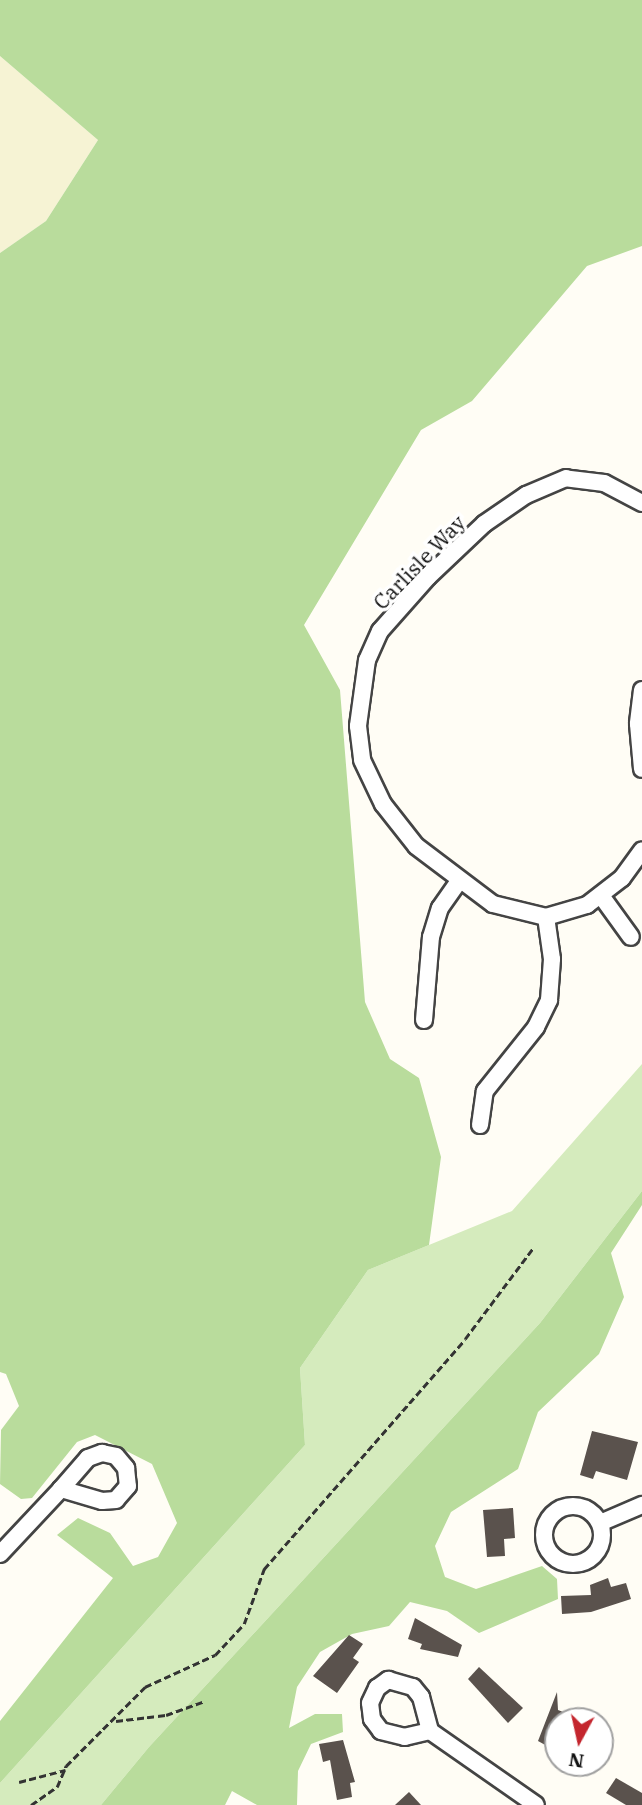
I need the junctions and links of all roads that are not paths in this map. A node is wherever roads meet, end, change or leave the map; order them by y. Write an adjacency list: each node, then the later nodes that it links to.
1 (642, 503): 5 (street, Carlisle Way)
2 (642, 691): 3 (street)
3 (642, 769)
4 (642, 850): 6 (street)
5 (458, 882): 7 (street, Carlisle Way); 9 (street)
6 (602, 897): 7 (street); 8 (street)
7 (546, 917): 10 (street)
8 (631, 937)
9 (424, 1020)
10 (480, 1125)
11 (61, 1489): 14 (street)
12 (642, 1505): 13 (street)
13 (600, 1524)
14 (0, 1554)
15 (430, 1731): 16 (street)
16 (536, 1805)

